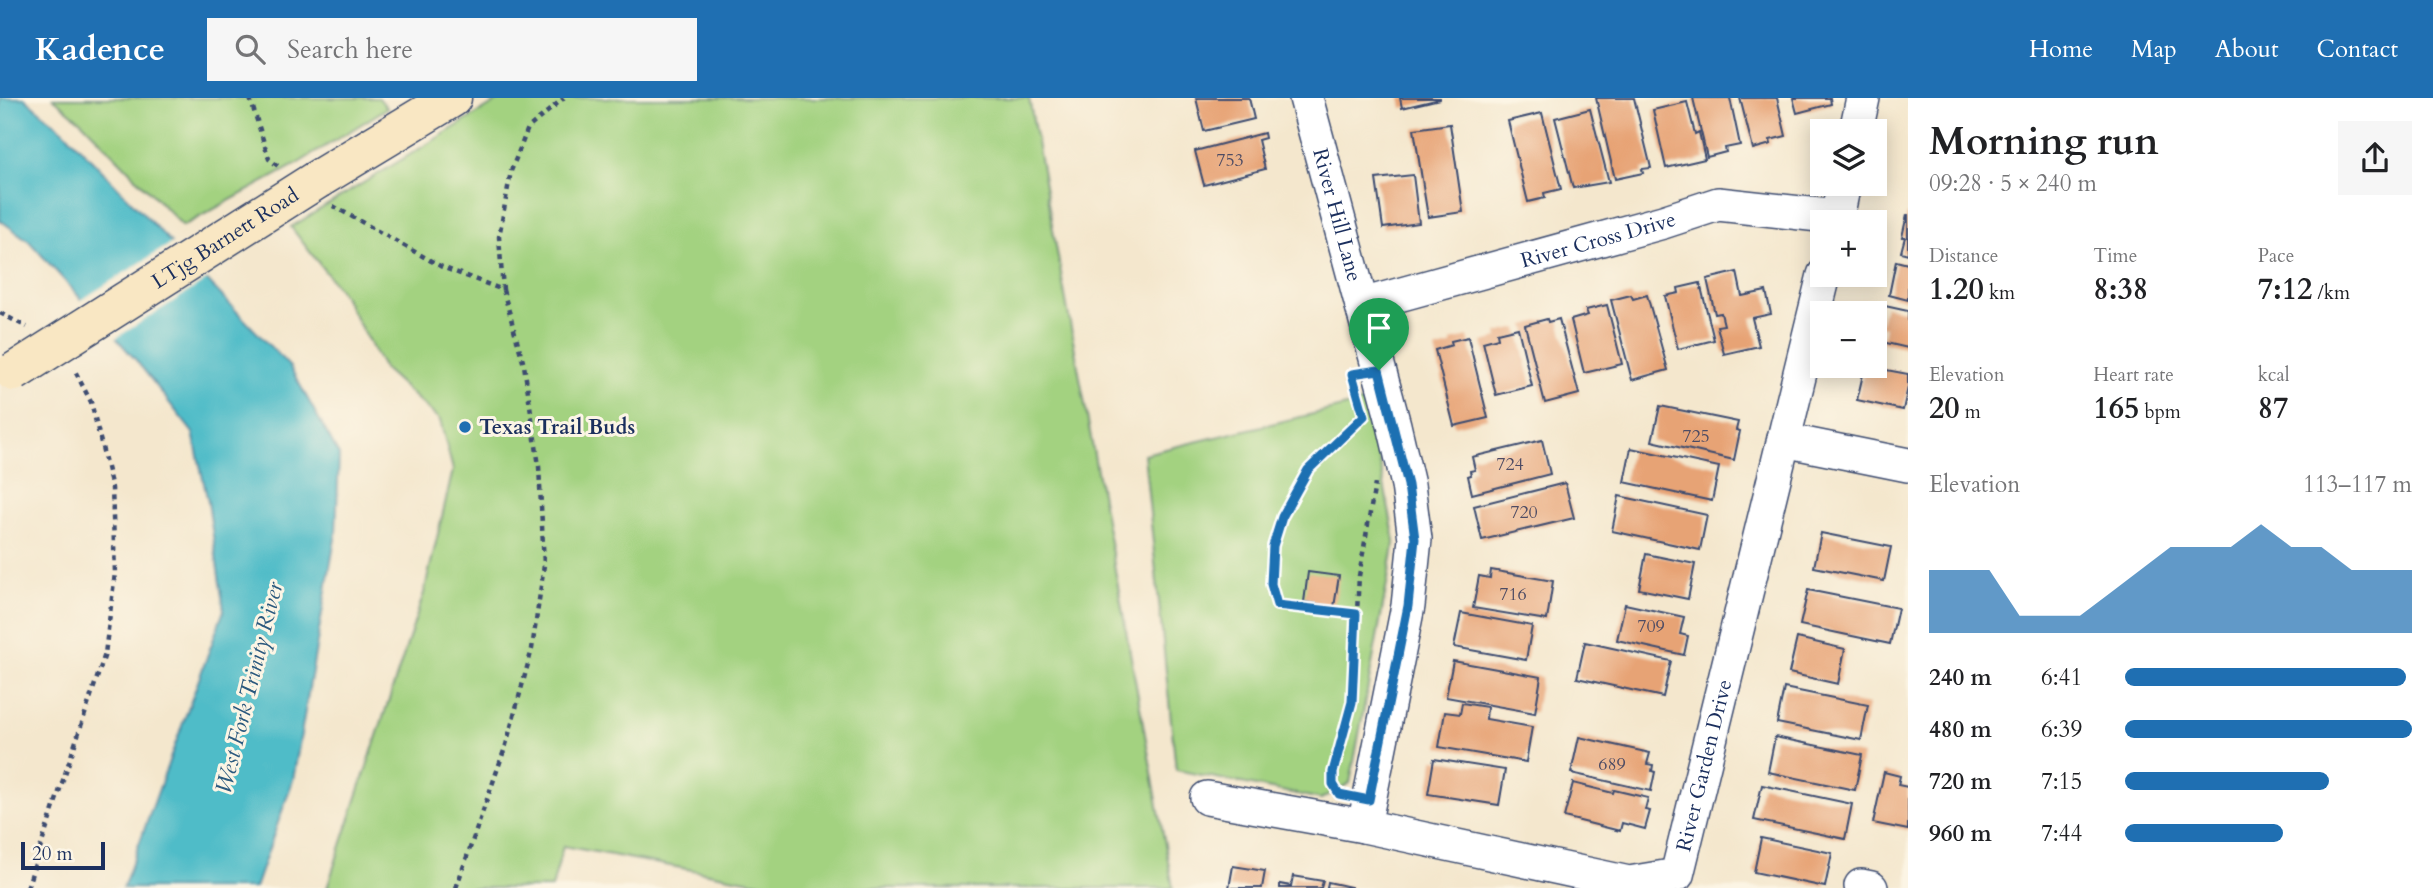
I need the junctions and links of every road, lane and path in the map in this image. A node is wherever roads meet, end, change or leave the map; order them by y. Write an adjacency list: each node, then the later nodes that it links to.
1 (250, 98): 7 (path)
2 (452, 98): 8 (street, LTjg Barnett Road)
3 (564, 98): 11 (path)
4 (1306, 98): 12 (street, River Hill Lane)
5 (1863, 98): 6 (street)
6 (1859, 119)
7 (279, 166)
8 (323, 190): 11 (path); 16 (street, LTjg Barnett Road, bridge)
9 (1810, 216): 12 (street, River Cross Drive)
10 (1821, 287): 18 (street, River Garden Drive)
11 (503, 290): 25 (path)
12 (1362, 305): 23 (street, River Hill Lane)
13 (0, 313): 14 (path)
14 (34, 330)
15 (72, 365): 24 (path)
16 (7, 376)
17 (1368, 429): 21 (path)
18 (1784, 440): 19 (street); 23 (street, River Garden Drive)
19 (1908, 465)
20 (1378, 472): 21 (path)
21 (1356, 614): 23 (path)
22 (1207, 798): 23 (street, River Garden Drive)
23 (1367, 813)
24 (27, 888)
25 (456, 888)

